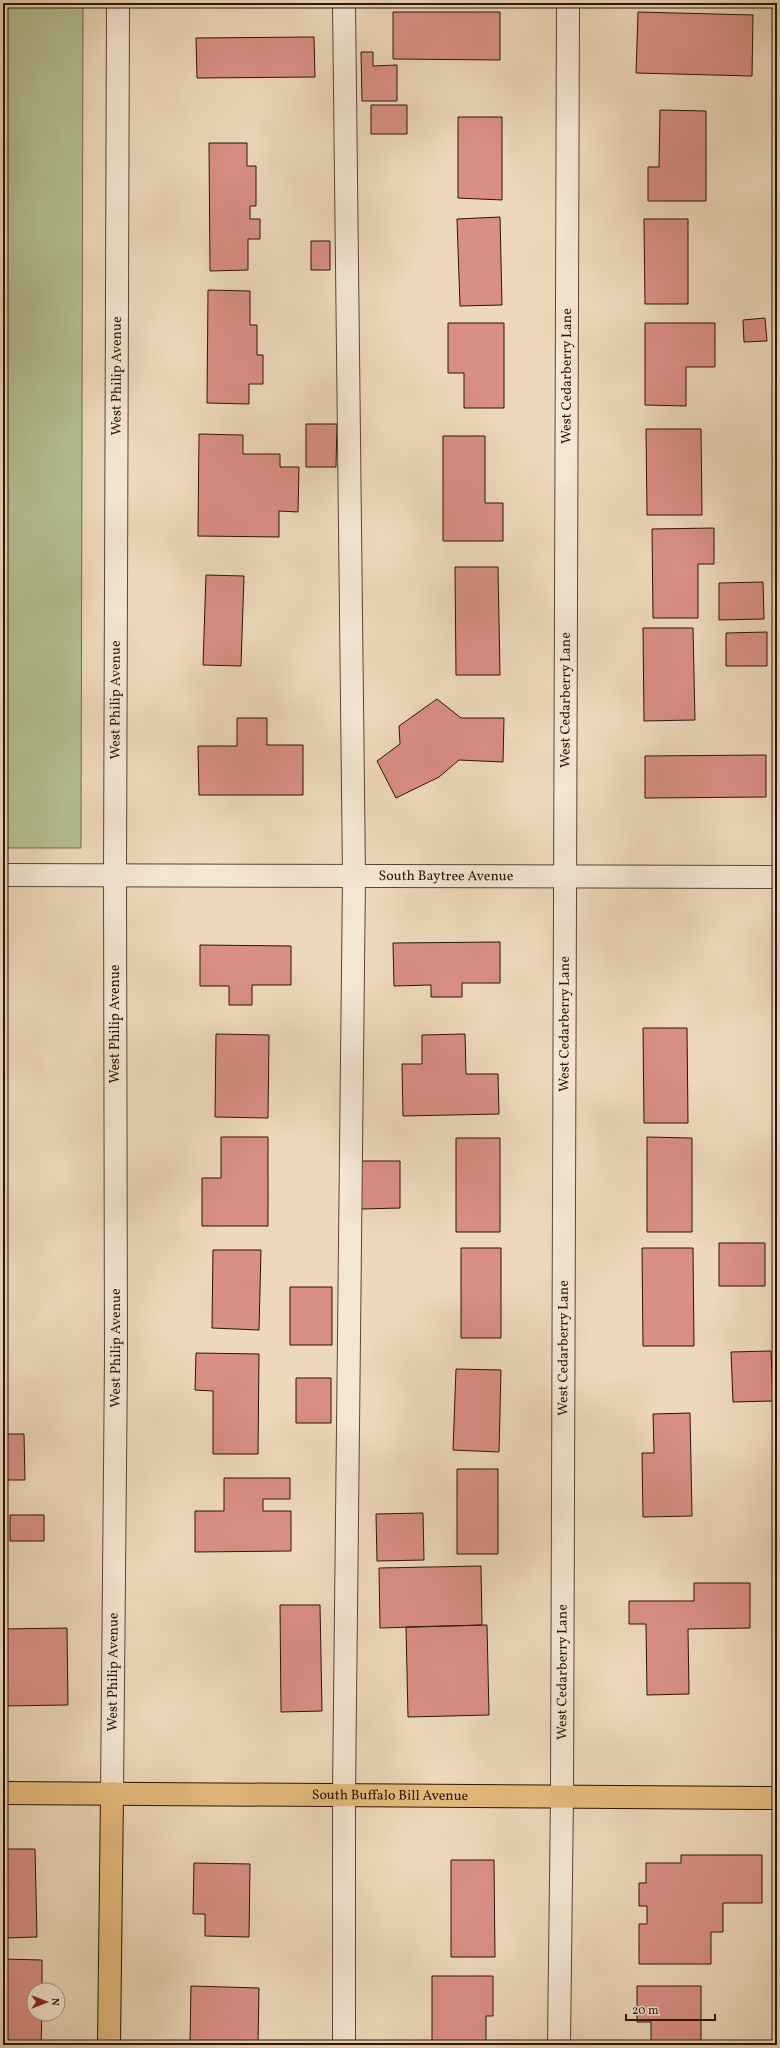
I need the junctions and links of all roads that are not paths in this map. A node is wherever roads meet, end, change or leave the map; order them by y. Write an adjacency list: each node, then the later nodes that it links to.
1 (118, 3): 5 (street, West Philip Avenue)
2 (344, 3): 6 (street)
3 (568, 3): 7 (street, West Cedarberry Lane)
4 (3, 875): 5 (street, South Baytree Avenue)
5 (115, 876): 6 (street, South Baytree Avenue); 10 (street, West Philip Avenue)
6 (354, 876): 7 (street, South Baytree Avenue); 11 (street)
7 (565, 876): 8 (street, South Baytree Avenue); 12 (street, West Cedarberry Lane)
8 (777, 877)
9 (3, 1793): 10 (main road, South Buffalo Bill Avenue)
10 (112, 1793): 11 (main road, South Buffalo Bill Avenue); 14 (main road, West Philip Avenue)
11 (344, 1795): 12 (main road, South Buffalo Bill Avenue); 15 (street)
12 (562, 1796): 13 (main road, South Buffalo Bill Avenue); 16 (street, West Cedarberry Lane)
13 (777, 1798)
14 (109, 2045)
15 (344, 2045)
16 (559, 2045)

